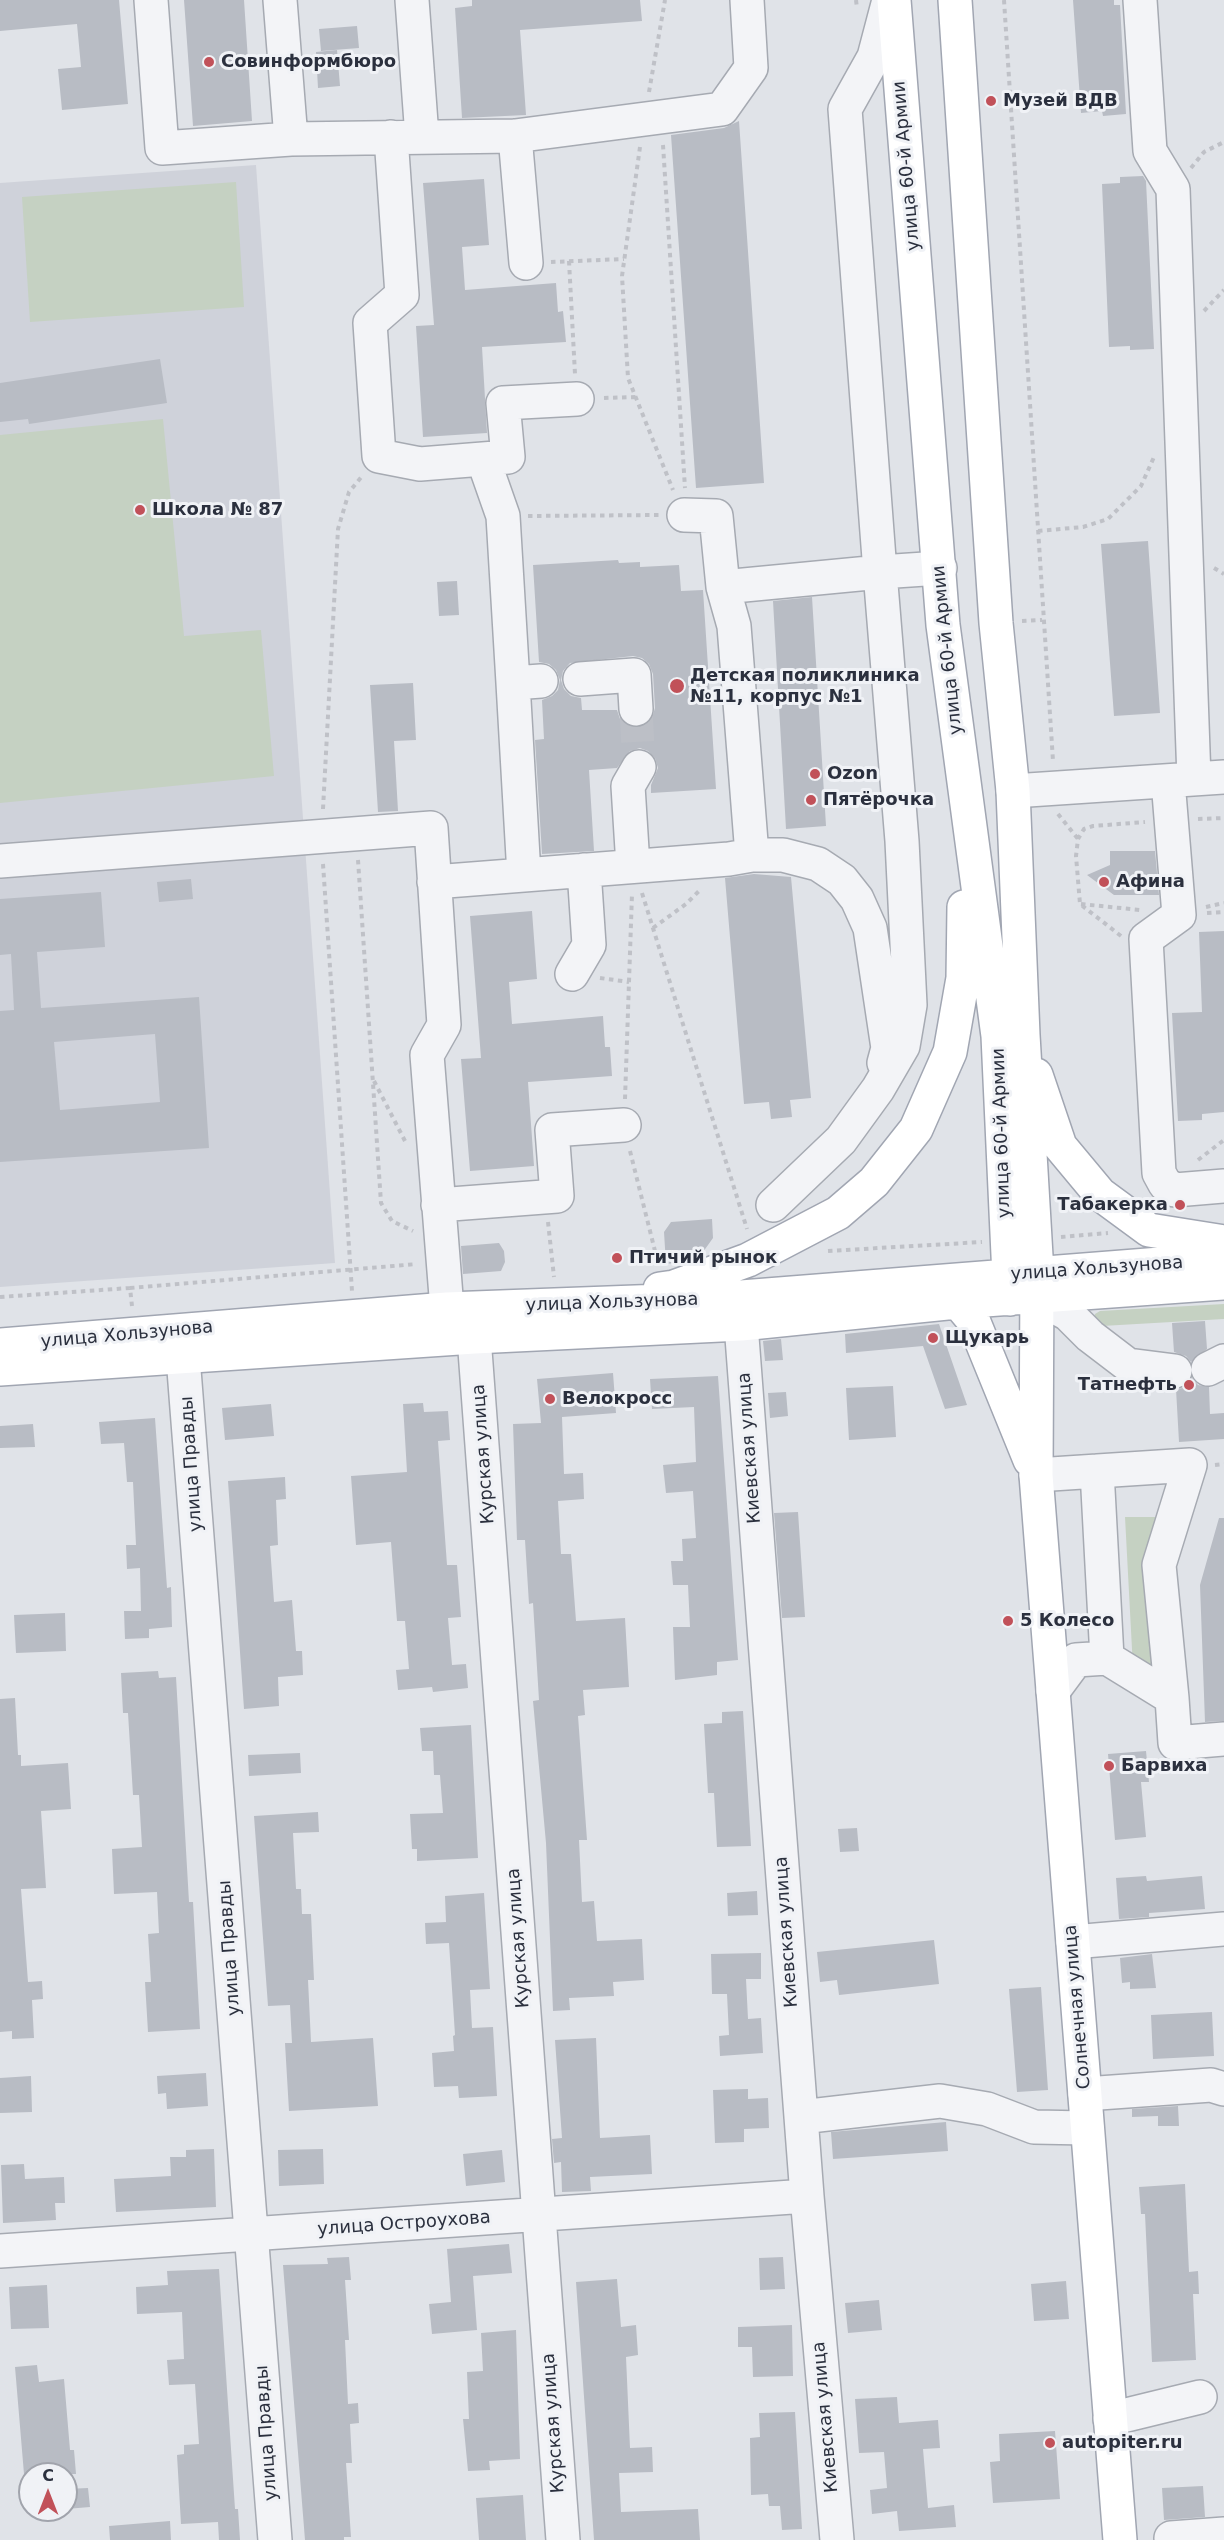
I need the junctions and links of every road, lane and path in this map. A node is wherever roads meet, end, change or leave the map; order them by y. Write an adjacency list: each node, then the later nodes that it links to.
1 (151, 0): 14 (street)
2 (280, 0): 14 (street)
3 (412, 0): 13 (street)
4 (666, 0): 11 (path)
5 (747, 0): 11 (street)
6 (889, 0): 29 (street)
7 (894, 0): 28 (main road, улица 60-й Армии)
8 (955, 0): 27 (main road, улица 60-й Армии)
9 (1005, 0): 26 (path)
10 (1140, 0): 16 (street)
11 (653, 119): 12 (street); 17 (path); 24 (path)
12 (515, 136): 13 (street); 19 (street)
13 (406, 137): 14 (street); 22 (street)
14 (291, 139)
15 (1224, 142): 16 (path)
16 (1173, 189): 34 (street)
17 (625, 259): 18 (path); 24 (path)
18 (569, 261): 19 (path); 20 (path)
19 (526, 263)
20 (577, 399): 23 (street)
21 (1158, 447): 26 (path)
22 (379, 456): 23 (street); 40 (path)
23 (483, 459): 25 (street)
24 (684, 515): 25 (path); 30 (street)
25 (502, 516): 46 (street)
26 (1038, 531): 35 (path)
27 (992, 564): 28 (main road); 35 (main road, улица 60-й Армии)
28 (940, 568): 29 (street); 36 (main road, улица 60-й Армии)
29 (880, 572): 30 (street); 54 (street)
30 (723, 587): 42 (street)
31 (580, 679): 32 (street)
32 (636, 709)
33 (639, 767): 44 (street)
34 (1195, 779): 35 (street); 38 (street)
35 (1025, 790): 41 (path); 53 (main road, улица 60-й Армии)
36 (965, 800): 61 (main road); 63 (main road, улица 60-й Армии)
37 (1224, 818): 38 (path)
38 (1171, 820): 41 (path); 49 (street)
39 (356, 834): 40 (street); 47 (street); 62 (path)
40 (321, 837): 43 (street); 67 (path)
41 (1078, 839): 48 (path)
42 (741, 857): 44 (street); 50 (path); 54 (street)
43 (0, 861)
44 (633, 866): 45 (street); 50 (path); 55 (path)
45 (584, 870): 46 (street); 52 (street)
46 (524, 875): 47 (street)
47 (434, 882): 62 (street)
48 (1080, 904): 49 (path); 51 (path)
49 (1179, 915): 51 (street)
50 (652, 928): 60 (path)
51 (1147, 956): 56 (street)
52 (572, 974)
53 (1023, 1035): 59 (main road); 63 (main road, улица 60-й Армии)
54 (878, 1089): 58 (street)
55 (624, 1125): 57 (street); 66 (path)
56 (1224, 1186)
57 (546, 1197): 62 (street); 72 (path)
58 (773, 1205)
59 (1149, 1230): 63 (path); 64 (main road)
60 (748, 1231)
61 (800, 1233): 63 (path); 72 (main road)
62 (440, 1234): 67 (path); 75 (street)
63 (1021, 1240): 69 (main road, улица 60-й Армии)
64 (1224, 1242)
65 (1224, 1259): 69 (main road, улица Хользунова)
66 (660, 1268)
67 (351, 1270): 70 (path); 74 (path)
68 (1224, 1283): 69 (main road, улица Хользунова)
69 (1023, 1286): 71 (main road, улица Хользунова); 82 (street); 84 (main road, Солнечная улица)
70 (130, 1288): 73 (path); 76 (path)
71 (949, 1291): 72 (main road, улица Хользунова); 77 (main road, улица Хользунова); 84 (main road, Солнечная улица)
72 (556, 1296): 75 (main road, улица Хользунова)
73 (0, 1297)
74 (353, 1301)
75 (447, 1310): 79 (main road, улица Хользунова)
76 (134, 1317)
77 (741, 1324): 78 (main road, улица Хользунова); 93 (street, Киевская улица)
78 (474, 1337): 80 (main road, улица Хользунова); 96 (street, Курская улица)
79 (0, 1345)
80 (183, 1357): 81 (main road, улица Хользунова); 97 (street, улица Правды)
81 (0, 1369)
82 (1175, 1371)
83 (1097, 1471): 84 (street); 85 (street); 87 (street)
84 (1036, 1475): 86 (main road, Солнечная улица)
85 (1107, 1658): 86 (street); 87 (street)
86 (1053, 1691): 90 (main road, Солнечная улица)
87 (1172, 1698): 88 (street)
88 (1224, 1739)
89 (1224, 1929): 90 (street)
90 (1073, 1942): 92 (main road, Солнечная улица)
91 (1224, 2089): 92 (street)
92 (1085, 2094): 94 (main road, Солнечная улица)
93 (801, 2117): 94 (street); 95 (street, Киевская улица)
94 (1088, 2128): 100 (main road, Солнечная улица)
95 (807, 2196): 96 (street, улица Остроухова); 105 (street, Киевская улица)
96 (539, 2214): 97 (street, улица Остроухова); 104 (street, Курская улица)
97 (252, 2234): 98 (street, улица Остроухова); 103 (street, улица Правды)
98 (0, 2251)
99 (1200, 2397): 100 (street)
100 (1110, 2419): 106 (main road, Солнечная улица)
101 (1224, 2534): 102 (street)
102 (1171, 2538)
103 (275, 2540)
104 (563, 2540)
105 (837, 2540)
106 (1120, 2540)

